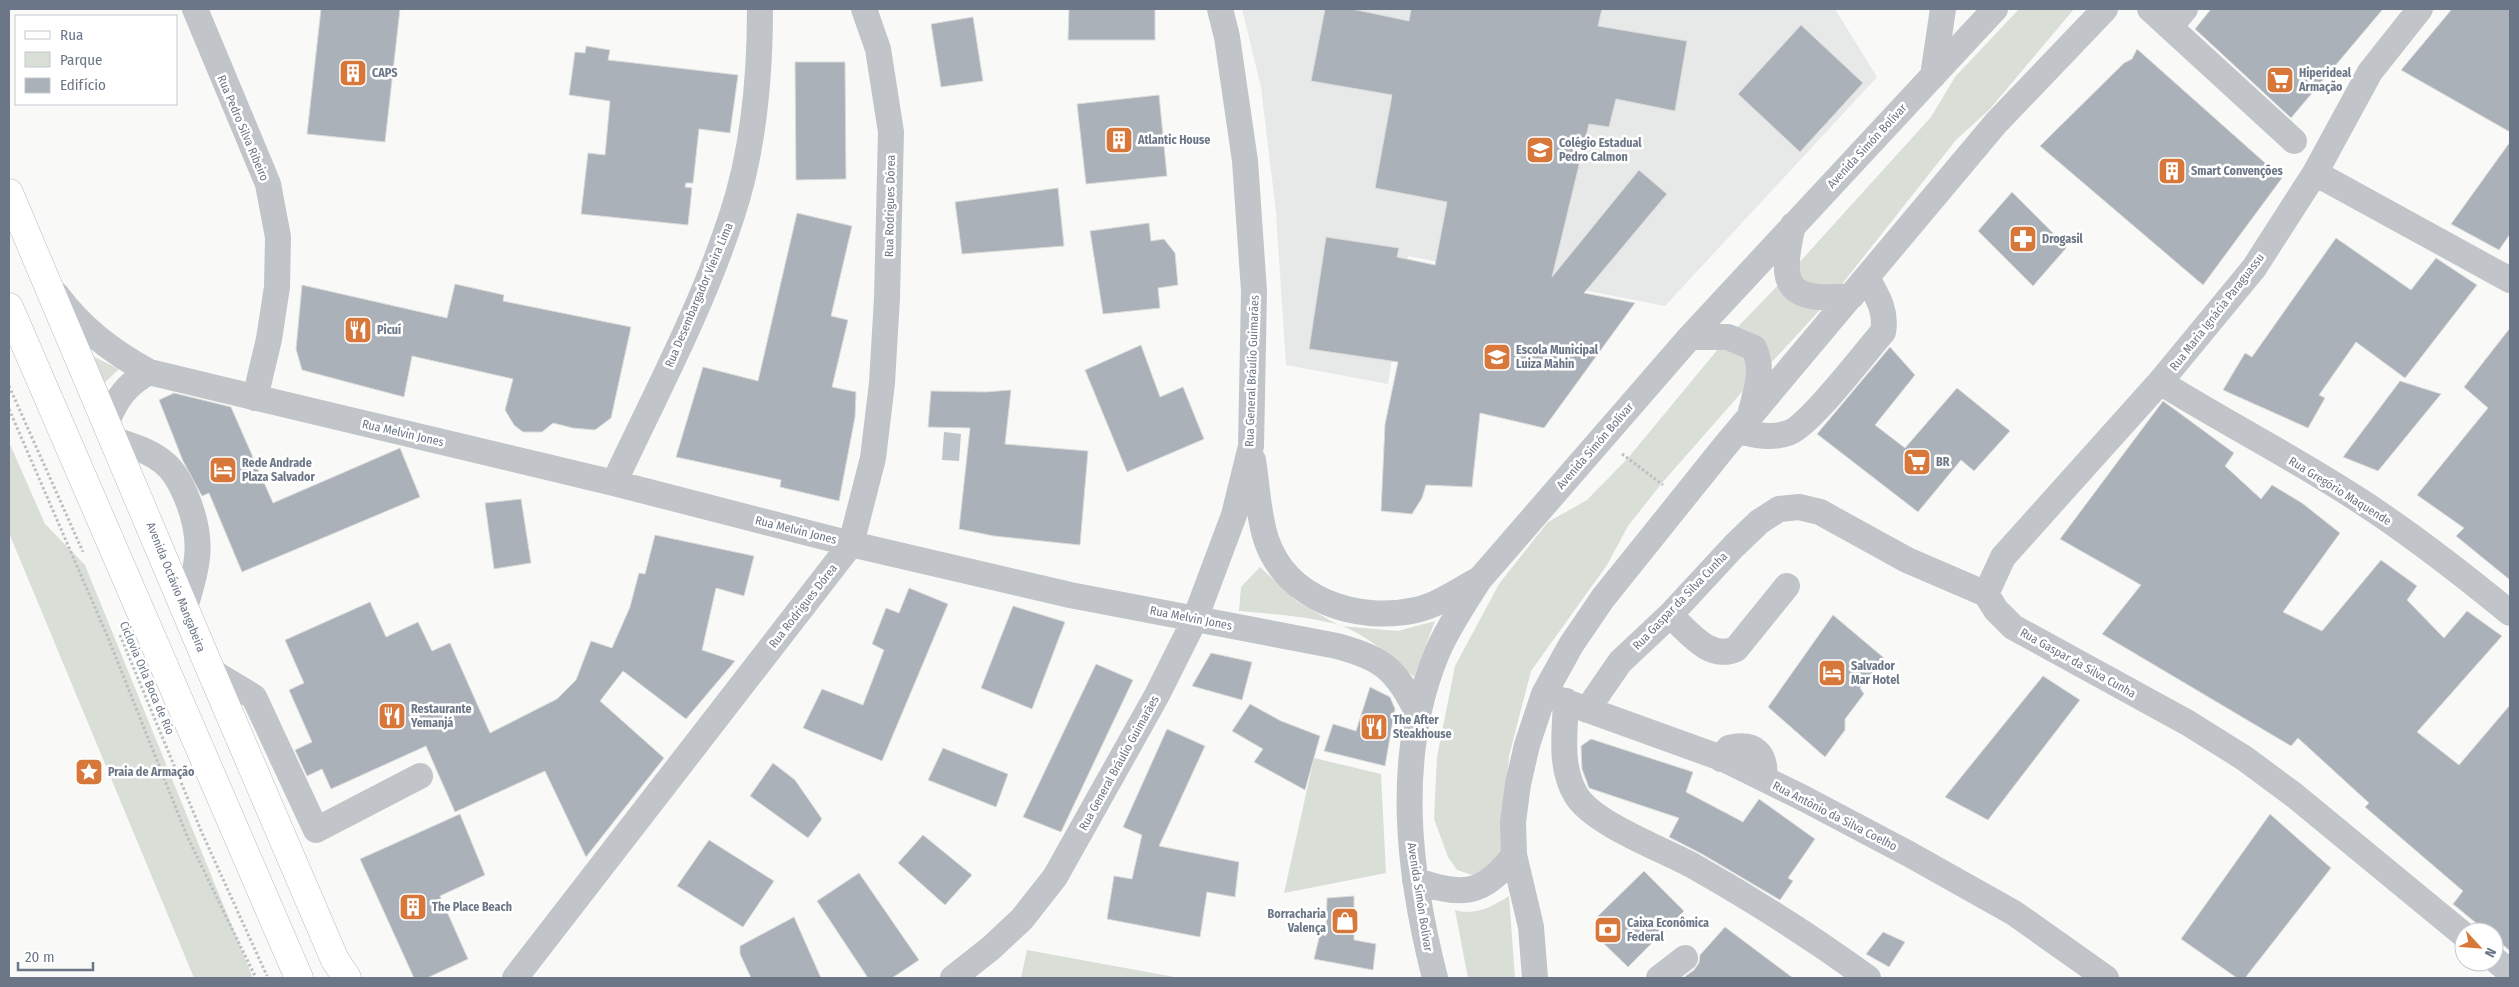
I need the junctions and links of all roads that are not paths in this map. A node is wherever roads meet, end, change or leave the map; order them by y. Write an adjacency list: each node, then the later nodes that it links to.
1 (195, 9): 23 (street, Rua Pedro Silva Ribeiro)
2 (760, 9): 27 (street, Rua Desembargador Vieira Lima)
3 (864, 9): 28 (street, Rua Rodrigues Dórea)
4 (1220, 9): 26 (street, Rua General Bráulio Guimarães)
5 (1943, 9): 11 (street)
6 (1995, 9): 11 (street, Avenida Simón Bolívar)
7 (2105, 9): 18 (street)
8 (2150, 9): 10 (street)
9 (2420, 9): 13 (street, Rua Maria Ignácia Paraguassu)
10 (2178, 18): 12 (street)
11 (1932, 76): 15 (street, Avenida Simón Bolívar)
12 (2294, 140)
13 (2315, 173): 16 (street); 22 (street, Rua Maria Ignácia Paraguassu)
14 (9, 193): 17 (main road, Avenida Octávio Mangabeira)
15 (1793, 225): 18 (street); 20 (street, Avenida Simón Bolívar)
16 (2510, 280)
17 (46, 281): 21 (street, Rua Melvin Jones); 25 (main road, Avenida Octávio Mangabeira)
18 (1860, 287): 24 (street); 24 (street)
19 (9, 307): 45 (main road)
20 (1690, 337): 24 (street); 29 (street, Avenida Simón Bolívar)
21 (149, 372): 23 (street, Rua Melvin Jones); 25 (street)
22 (2160, 382): 31 (street, Rua Maria Ignácia Paraguassu); 33 (street, Rua Gregório Maquende)
23 (255, 398): 27 (street, Rua Melvin Jones)
24 (1744, 425): 37 (street)
25 (111, 431): 32 (main road, Avenida Octávio Mangabeira); 32 (street)
26 (1251, 446): 29 (street); 35 (street, Rua General Bráulio Guimarães)
27 (614, 483): 28 (street, Rua Melvin Jones)
28 (851, 544): 35 (street, Rua Melvin Jones); 47 (street, Rua Rodrigues Dórea)
29 (1479, 580): 38 (street, Avenida Simón Bolívar)
30 (1787, 586): 34 (street)
31 (1986, 594): 34 (street, Rua Gaspar da Silva Cunha); 43 (street, Rua Gaspar da Silva Cunha)
32 (185, 607): 36 (main road, Avenida Octávio Mangabeira)
33 (2510, 613)
34 (1670, 615): 37 (street, Rua Gaspar da Silva Cunha)
35 (1195, 619): 38 (street, Rua Melvin Jones); 48 (street, Rua General Bráulio Guimarães)
36 (211, 672): 39 (street); 46 (main road, Avenida Octávio Mangabeira)
37 (1566, 702): 40 (street); 53 (street); 54 (street, Rua Antônio da Silva Coelho)
38 (1419, 715): 41 (street, Avenida Simón Bolívar)
39 (420, 776)
40 (1514, 855): 41 (street); 42 (street)
41 (1415, 880): 49 (street, Avenida Simón Bolívar)
42 (1531, 927): 50 (street); 51 (street)
43 (2454, 927)
44 (1685, 958): 52 (street)
45 (298, 978)
46 (347, 978)
47 (515, 978)
48 (953, 978)
49 (1435, 978)
50 (1535, 978)
51 (1545, 978)
52 (1659, 978)
53 (1868, 978)
54 (2106, 978)

